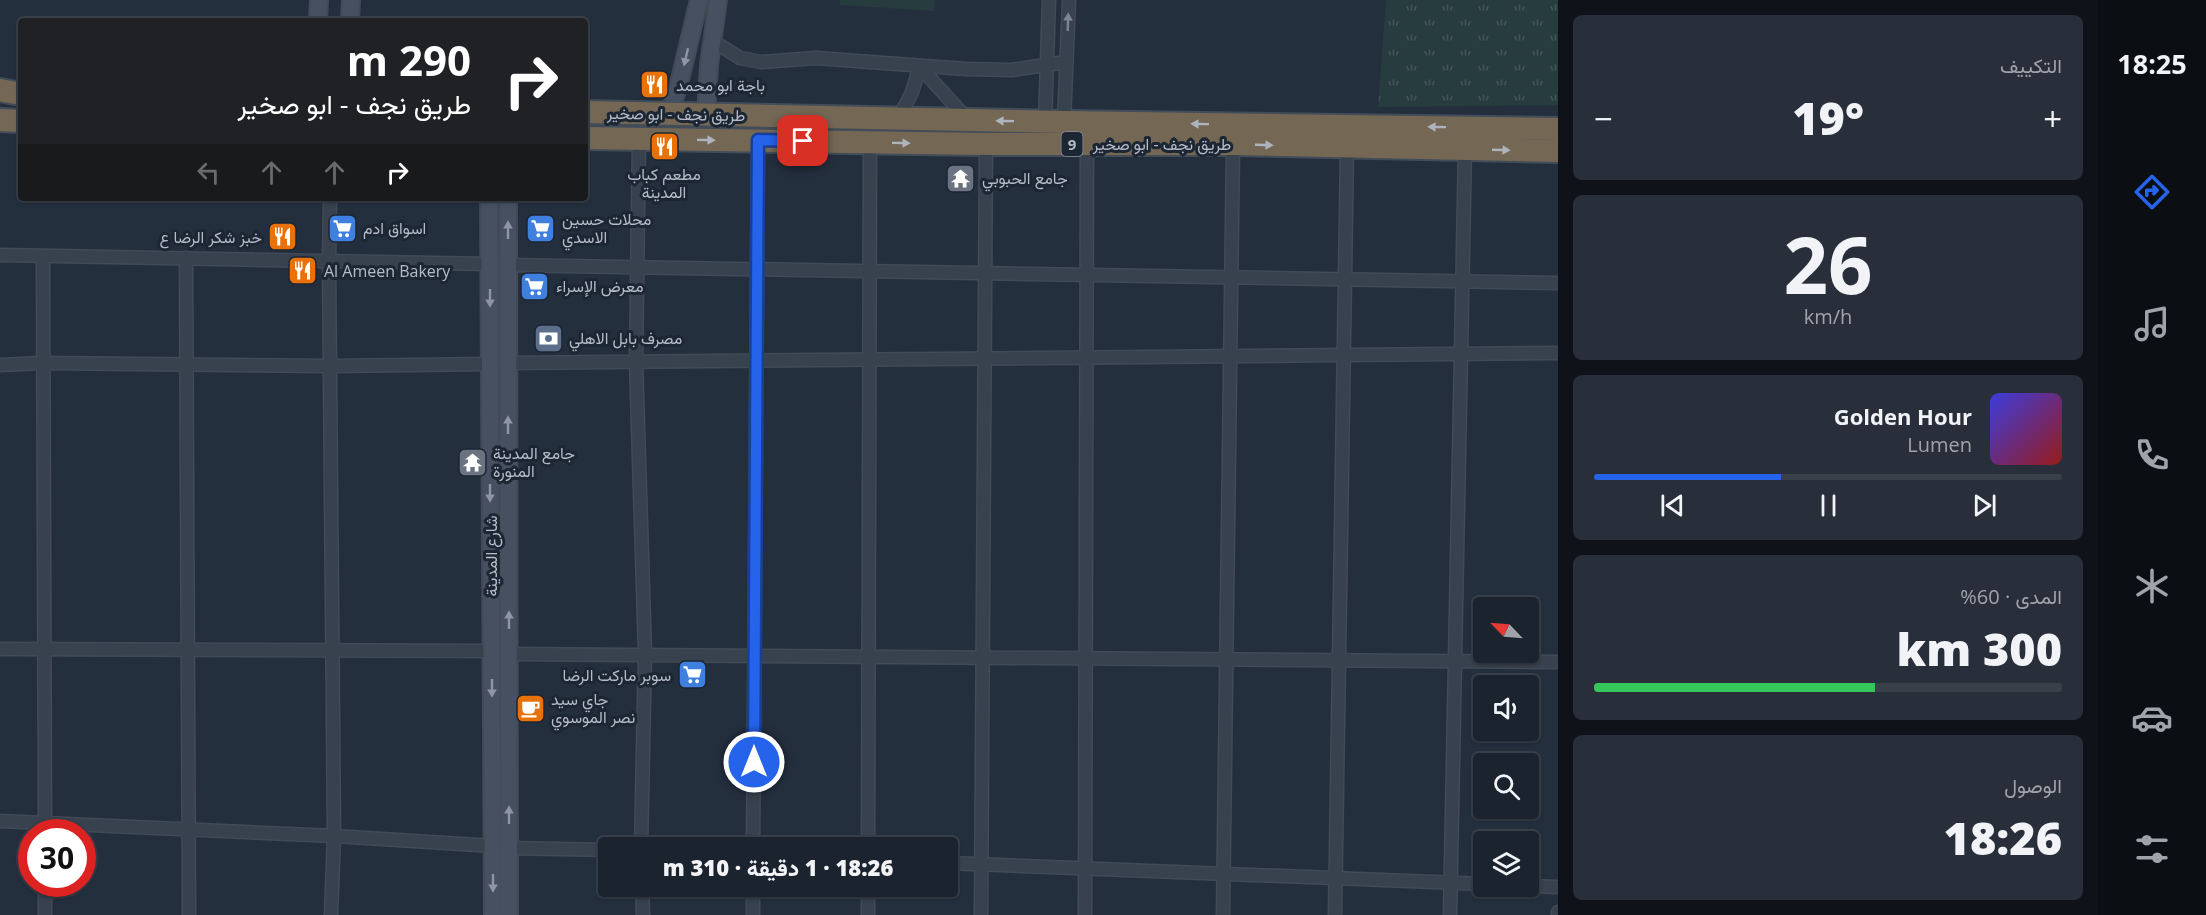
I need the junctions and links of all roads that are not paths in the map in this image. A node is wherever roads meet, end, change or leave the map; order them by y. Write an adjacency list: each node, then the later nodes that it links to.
1 (319, 0): 7 (main road)
2 (351, 0): 8 (main road)
3 (699, 0): 18 (main road, one-way to 18)
4 (717, 0): 9 (main road)
5 (1050, 0): 11 (street)
6 (1069, 0): 10 (street, one-way to 6)
7 (318, 18)
8 (350, 18)
9 (713, 40): 12 (street); 19 (main road)
10 (1066, 62): 11 (street); 24 (street)
11 (1047, 64): 12 (street); 24 (street)
12 (919, 66): 20 (street); 22 (street)
13 (0, 90): 14 (highway)
14 (18, 93)
15 (18, 102): 16 (highway)
16 (0, 104)
17 (588, 112): 18 (highway, طريق نجف - ابو صخير / 9)
18 (669, 114): 19 (highway, طريق نجف - ابو صخير / 9)
19 (706, 114): 20 (highway, طريق نجف - ابو صخير / 9)
20 (896, 118): 22 (highway, طريق نجف - ابو صخير / 9)
21 (0, 120): 23 (highway)
22 (968, 120): 24 (highway, طريق نجف - ابو صخير / 9, one-way to 22)
23 (18, 121)
24 (1055, 122): 25 (highway, طريق نجف - ابو صخير / 9, one-way to 24)
25 (1558, 129)
26 (588, 138): 27 (highway, طريق نجف - ابو صخير / 9)
27 (639, 139): 28 (highway, طريق نجف - ابو صخير / 9, one-way to 28); 45 (street)
28 (758, 140): 29 (highway, طريق نجف - ابو صخير / 9); 46 (street)
29 (870, 143): 30 (highway, طريق نجف - ابو صخير / 9, one-way to 30); 47 (street)
30 (986, 144): 31 (highway, طريق نجف - ابو صخير / 9); 48 (street)
31 (1087, 144): 32 (highway, طريق نجف - ابو صخير / 9); 49 (street)
32 (1233, 144): 33 (highway, طريق نجف - ابو صخير / 9, one-way to 33); 50 (street)
33 (1347, 148): 34 (highway, طريق نجف - ابو صخير / 9); 51 (street)
34 (1465, 148): 35 (highway, طريق نجف - ابو صخير / 9, one-way to 35); 52 (street)
35 (1558, 152)
36 (330, 201): 42 (street)
37 (489, 201): 43 (main road, شارع المدينة)
38 (508, 201): 44 (main road, شارع المدينة, one-way to 38)
39 (0, 255): 40 (street)
40 (43, 256): 41 (street); 63 (street)
41 (186, 258): 42 (street); 67 (street)
42 (329, 260): 43 (street); 68 (street)
43 (490, 264): 65 (main road, شارع المدينة, one-way to 65)
44 (508, 265): 45 (street); 64 (main road, شارع المدينة)
45 (636, 267): 46 (street); 62 (street)
46 (758, 269): 47 (street); 61 (street)
47 (870, 271): 48 (street); 60 (street)
48 (985, 273): 49 (street); 58 (street)
49 (1086, 275): 50 (street); 59 (street)
50 (1232, 277): 51 (street); 57 (street)
51 (1345, 279): 52 (street); 56 (street)
52 (1462, 281): 53 (street); 55 (street)
53 (1558, 283)
54 (1558, 353): 55 (street)
55 (1461, 354): 56 (street); 82 (street)
56 (1344, 355): 57 (street); 81 (street)
57 (1230, 356): 59 (street); 80 (street)
58 (985, 358): 59 (street); 60 (street); 78 (street)
59 (1086, 358): 79 (street)
60 (870, 360): 61 (street); 77 (street)
61 (757, 361): 62 (street); 76 (street)
62 (636, 362): 64 (street); 74 (street)
63 (44, 363): 66 (street); 67 (street); 70 (street)
64 (508, 363): 75 (main road, شارع المدينة, one-way to 64)
65 (490, 364): 68 (street); 73 (main road, شارع المدينة, one-way to 73)
66 (0, 365)
67 (187, 365): 68 (street); 71 (street)
68 (330, 366): 72 (street)
69 (0, 649): 70 (street)
70 (44, 649): 71 (street); 84 (street)
71 (188, 649): 72 (street); 88 (street)
72 (334, 650): 73 (street); 89 (street)
73 (492, 651): 93 (main road, شارع المدينة, one-way to 93)
74 (645, 653): 75 (street); 76 (street); 90 (street)
75 (509, 654): 93 (main road, شارع المدينة, one-way to 75)
76 (755, 655): 77 (street); 91 (street)
77 (868, 656): 78 (street); 92 (street)
78 (983, 657): 79 (street); 96 (street)
79 (1086, 658): 80 (street); 97 (street)
80 (1227, 659): 81 (street); 98 (street)
81 (1339, 660): 82 (street); 99 (street)
82 (1455, 661): 83 (street); 100 (street)
83 (1558, 662)
84 (45, 819)
85 (0, 821): 86 (street)
86 (18, 824)
87 (96, 829): 88 (street)
88 (188, 830): 89 (street); 109 (street)
89 (334, 836): 93 (street); 110 (street)
90 (641, 837)
91 (753, 837)
92 (868, 837)
93 (501, 847): 94 (street); 111 (main road, شارع المدينة, one-way to 111); 112 (main road, شارع المدينة)
94 (598, 850)
95 (958, 863): 96 (street)
96 (981, 864): 97 (street); 116 (street)
97 (1085, 868): 98 (street); 117 (street)
98 (1224, 874): 99 (street); 118 (street)
99 (1335, 878): 100 (street); 119 (street)
100 (1451, 883): 101 (street); 120 (street)
101 (1473, 884)
102 (1539, 886): 103 (street)
103 (1558, 887)
104 (45, 897): 108 (street)
105 (642, 897): 113 (street)
106 (753, 897): 114 (street)
107 (868, 897): 115 (street)
108 (45, 915)
109 (189, 915)
110 (331, 915)
111 (493, 915)
112 (509, 915)
113 (643, 915)
114 (753, 915)
115 (868, 915)
116 (981, 915)
117 (1085, 915)
118 (1223, 915)
119 (1335, 915)
120 (1450, 915)

